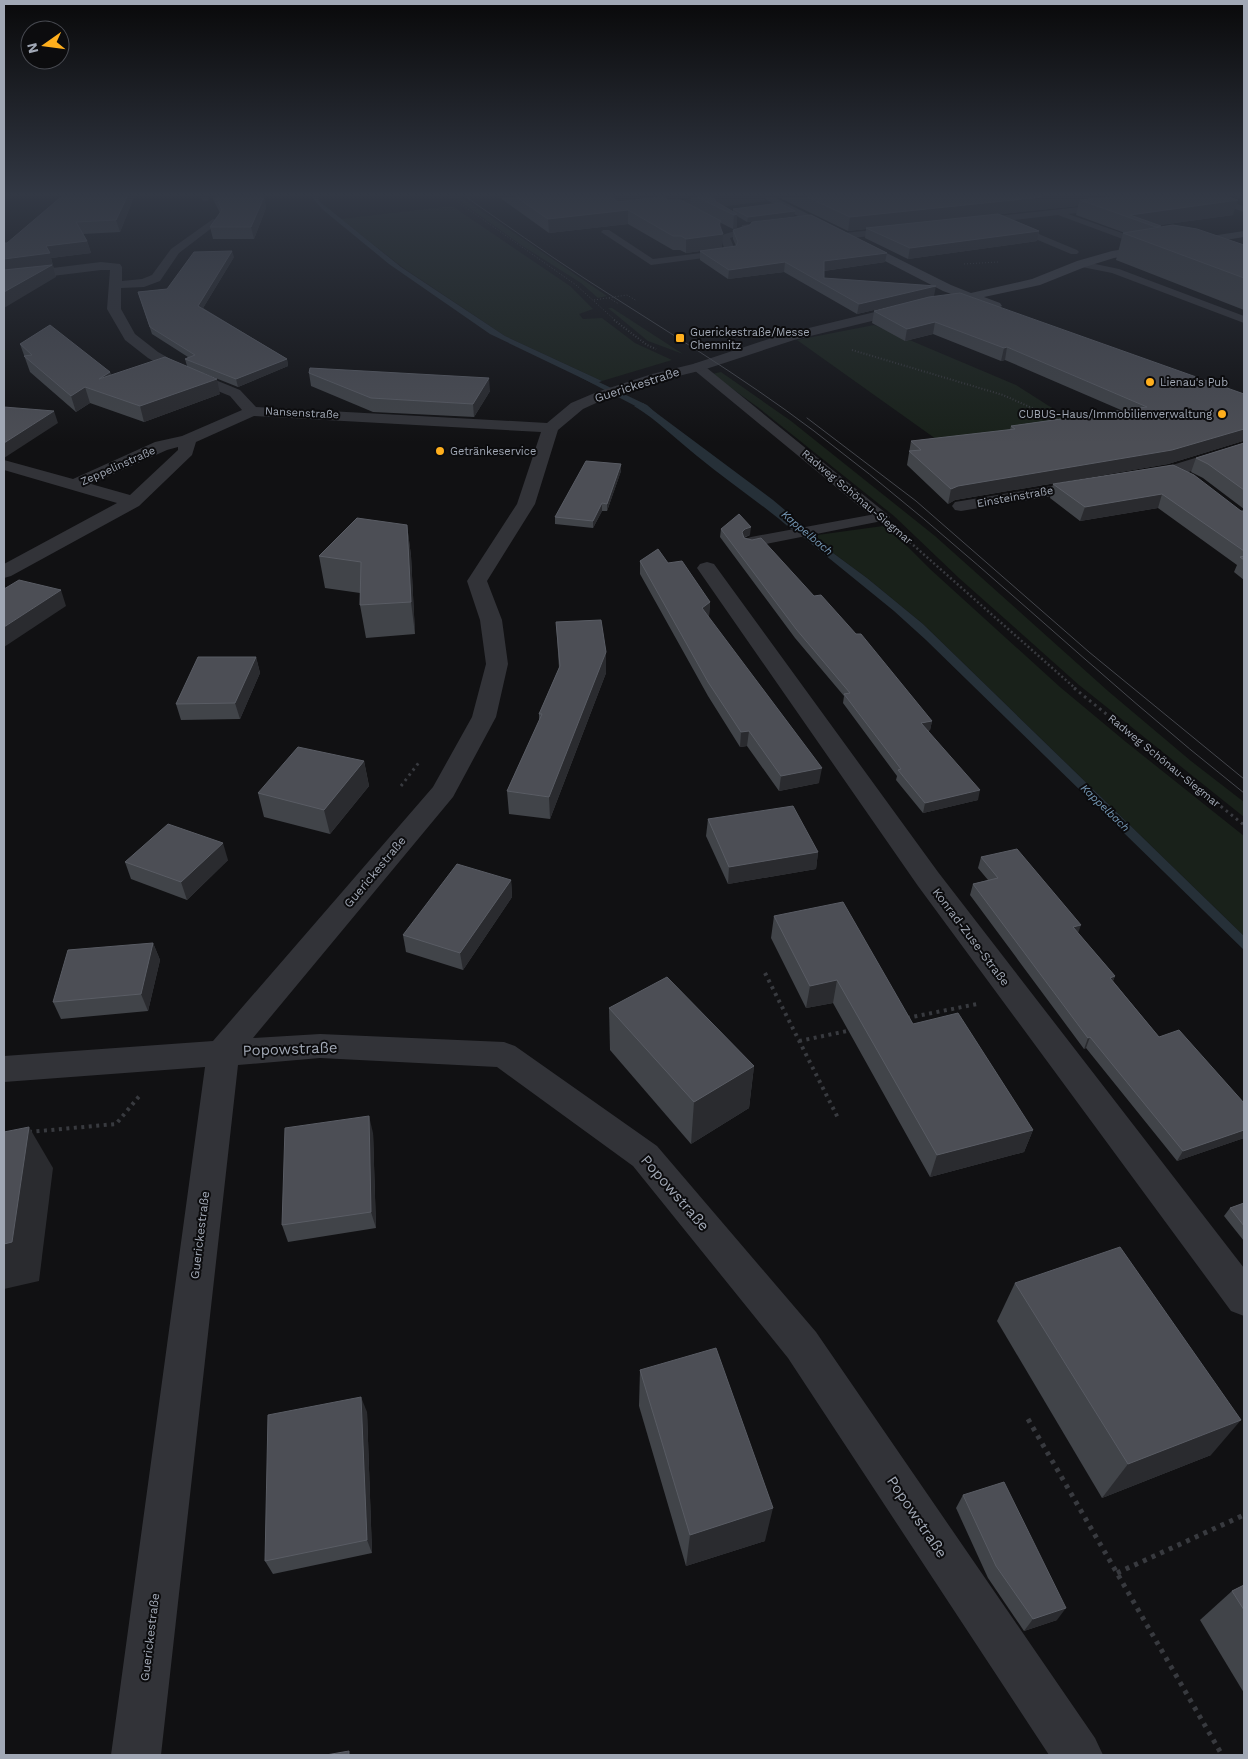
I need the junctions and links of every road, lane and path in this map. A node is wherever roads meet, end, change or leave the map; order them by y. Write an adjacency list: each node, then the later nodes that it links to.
1 (117, 279): 7 (street, Nansenstraße)
2 (153, 279): 7 (street)
3 (569, 279): 10 (path)
4 (933, 279): 8 (main road)
5 (1043, 279): 8 (main road)
6 (1137, 279): 16 (lane)
7 (117, 285): 21 (street, Nansenstraße)
8 (969, 296): 11 (street); 17 (main road)
9 (608, 298): 10 (path); 12 (path); 13 (path)
10 (593, 300): 20 (path)
11 (939, 301)
12 (638, 302)
13 (619, 304)
14 (918, 305): 19 (street, Guerickestraße)
15 (1233, 306): 16 (lane)
16 (1217, 309): 18 (lane)
17 (1011, 312)
18 (1244, 320)
19 (800, 334): 20 (street, Guerickestraße); 22 (path)
20 (698, 367): 23 (street, Guerickestraße); 34 (lane, Radweg Schönau-Siegmar)
21 (252, 411): 23 (street, Nansenstraße); 24 (street, Zeppelinstraße)
22 (1065, 423)
23 (551, 428): 46 (street, Guerickestraße)
24 (188, 440): 31 (street, Zeppelinstraße); 32 (street, Zeppelinstraße)
25 (1244, 448): 27 (street)
26 (4, 465): 31 (street)
27 (1171, 470): 28 (street); 29 (street)
28 (1123, 479)
29 (1188, 480)
30 (1104, 482): 33 (street, Einsteinstraße)
31 (76, 484): 32 (street, Zeppelinstraße)
32 (133, 502): 37 (street, Zeppelinstraße)
33 (961, 506)
34 (882, 517): 35 (lane); 40 (path, Radweg Schönau-Siegmar)
35 (751, 542)
36 (707, 568): 51 (street, Konrad-Zuse-Straße)
37 (4, 572)
38 (420, 760): 39 (path)
39 (399, 789)
40 (1244, 825)
41 (766, 973): 45 (path)
42 (980, 1003): 43 (path)
43 (904, 1019)
44 (856, 1029): 45 (path)
45 (799, 1041): 49 (path)
46 (223, 1052): 47 (street, Popowstraße); 55 (street, Guerickestraße); 56 (street, Popowstraße)
47 (174, 1056): 48 (street, Popowstraße); 50 (path)
48 (4, 1069)
49 (839, 1120)
50 (22, 1133)
51 (1244, 1298)
52 (1028, 1419): 54 (path)
53 (1244, 1515): 54 (path)
54 (1117, 1573): 57 (path)
55 (136, 1755)
56 (1078, 1755)
57 (1222, 1755)

